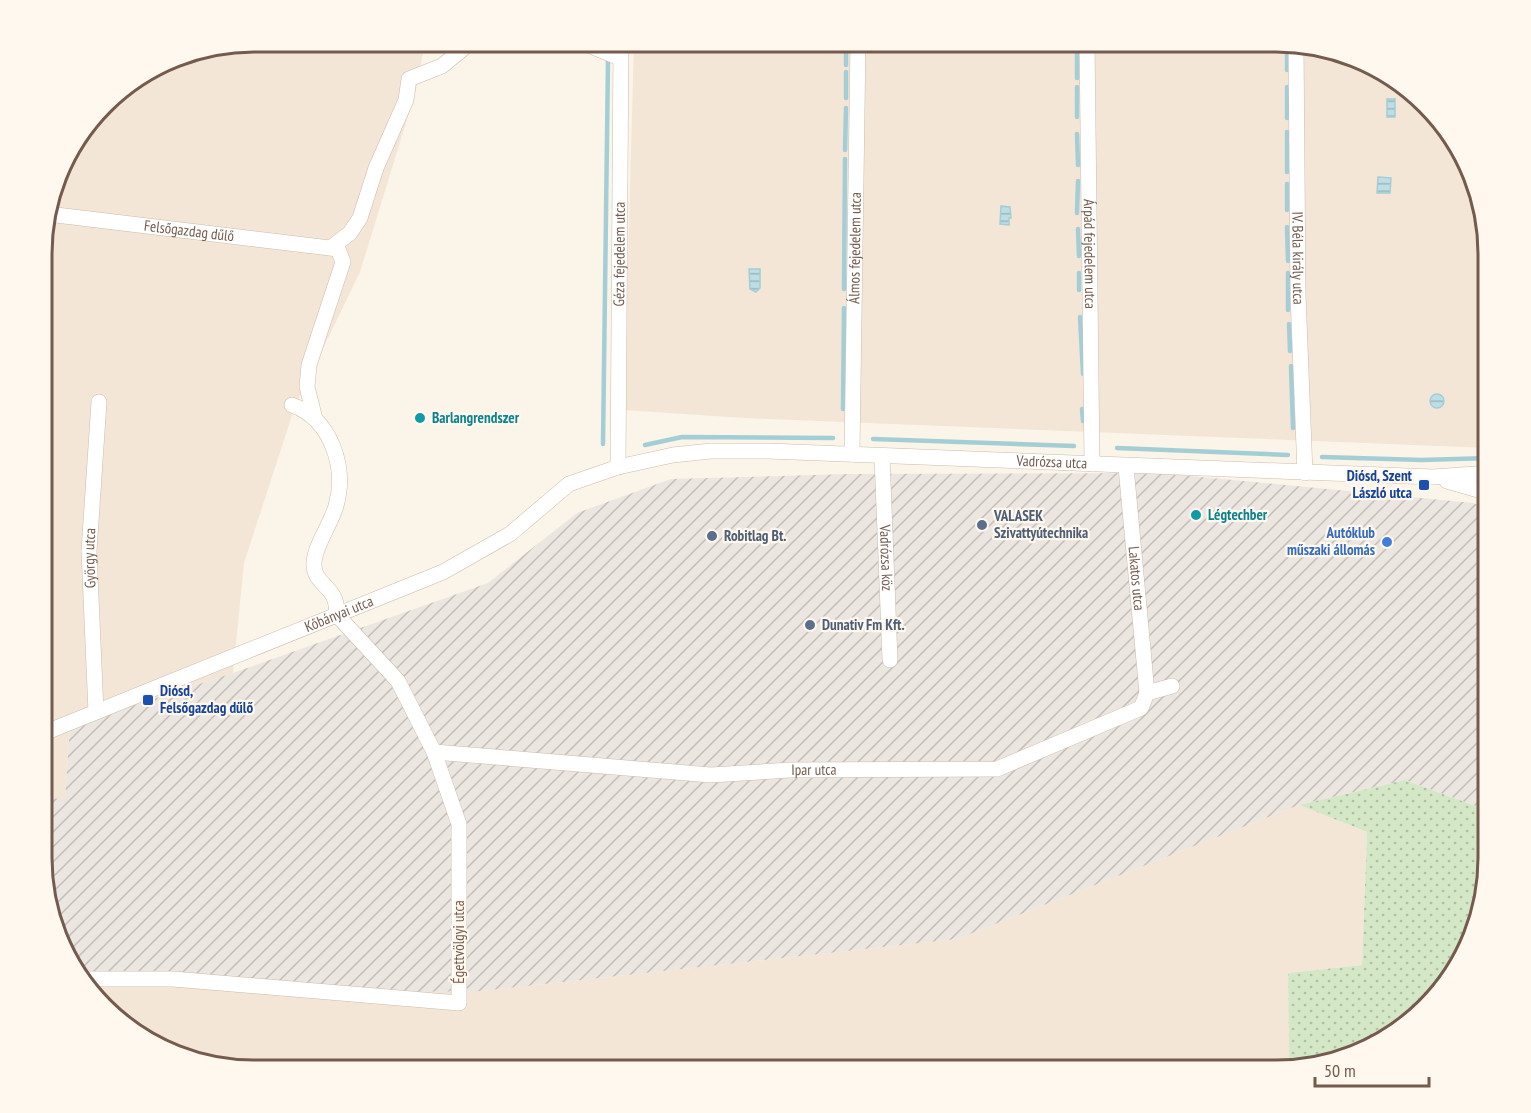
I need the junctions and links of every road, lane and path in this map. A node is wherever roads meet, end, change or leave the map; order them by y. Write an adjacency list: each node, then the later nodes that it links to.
1 (459, 52): 9 (street)
2 (606, 52): 7 (street)
3 (620, 52): 7 (street, Géza fejedelem utca)
4 (858, 53): 13 (street, Álmos fejedelem utca)
5 (1087, 53): 15 (street, Árpád fejedelem utca)
6 (1296, 54): 18 (street, IV. Béla király utca)
7 (620, 58): 16 (street, Géza fejedelem utca)
8 (56, 215): 9 (street, Felsőgazdag dűlő)
9 (333, 246): 12 (street)
10 (99, 402): 26 (street, György utca)
11 (292, 405): 12 (street)
12 (314, 415): 22 (street)
13 (852, 454): 14 (street, Vadrózsa utca); 16 (street, Vadrózsa utca)
14 (882, 456): 15 (street, Vadrózsa utca); 23 (street, Vadrózsa köz)
15 (1092, 464): 17 (street, Vadrózsa utca)
16 (618, 467): 22 (street, Kőbányai utca)
17 (1126, 467): 18 (street, Vadrózsa utca); 25 (street, Lakatos utca)
18 (1305, 473): 20 (street, Vadrózsa utca)
19 (1478, 474): 20 (street, Vadrózsa utca)
20 (1433, 477): 21 (street)
21 (1478, 490)
22 (336, 614): 26 (street, Kőbányai utca); 28 (street, Égettvölgyi utca)
23 (890, 660)
24 (1172, 686): 25 (street)
25 (1147, 693): 28 (street, Ipar utca)
26 (96, 712): 27 (street, Kőbányai utca)
27 (53, 729)
28 (434, 752): 29 (street, Égettvölgyi utca)
29 (92, 979)

